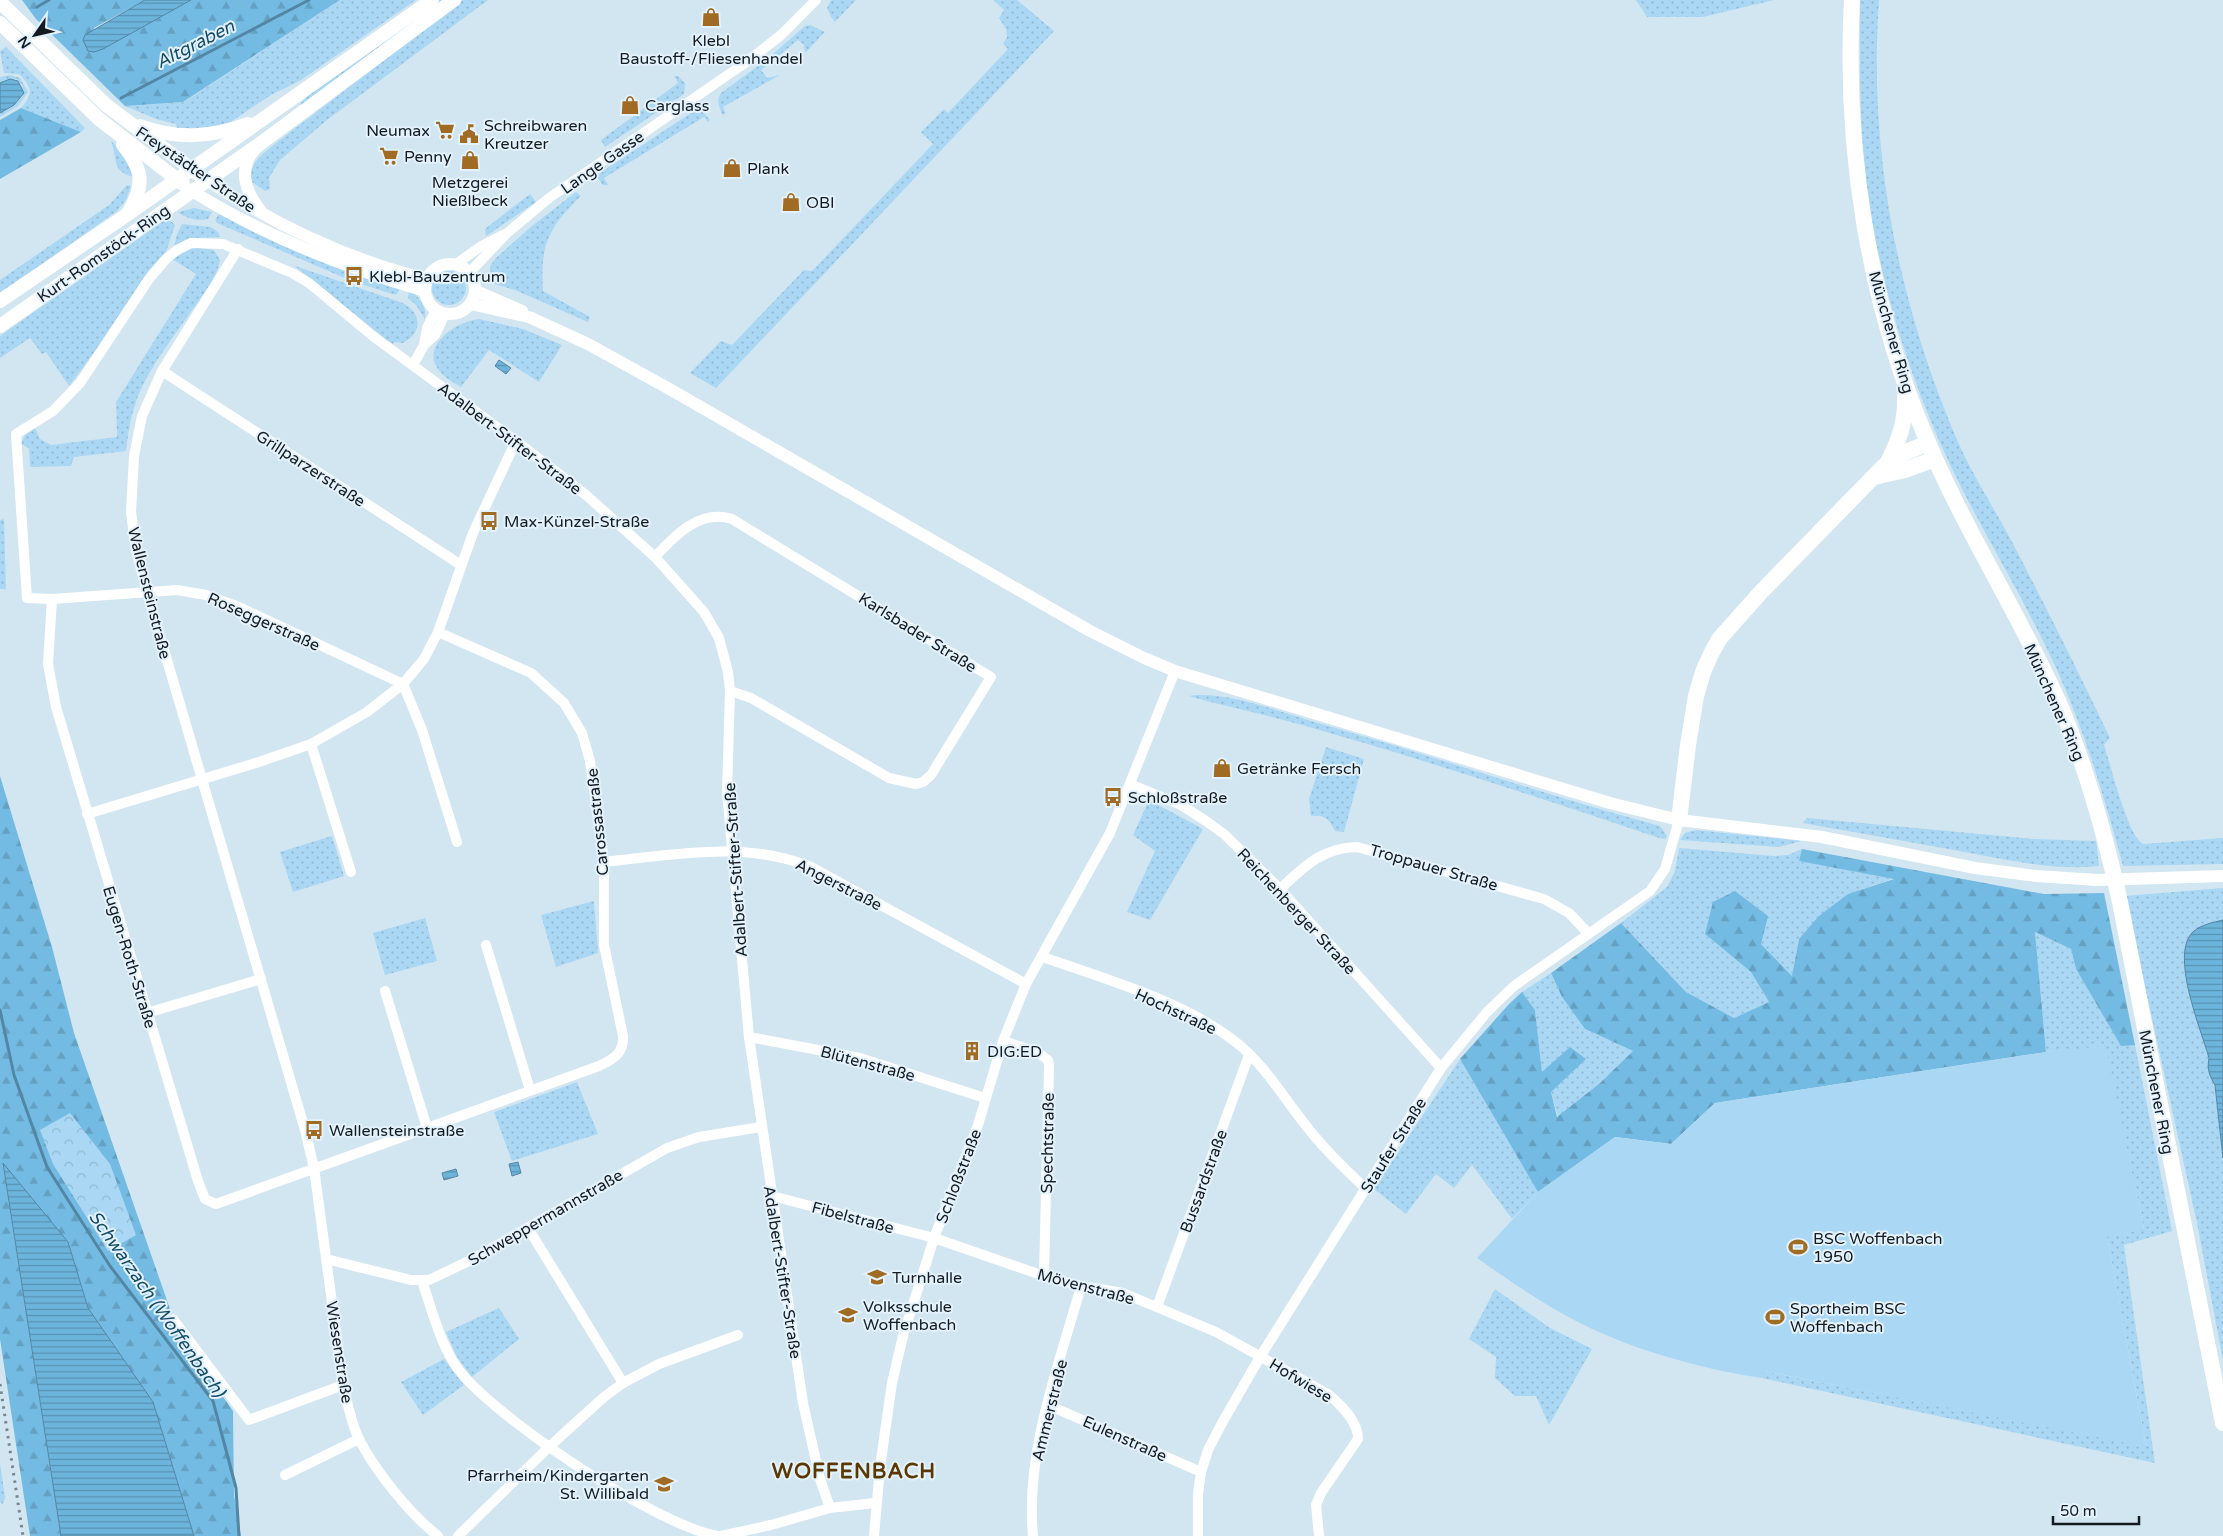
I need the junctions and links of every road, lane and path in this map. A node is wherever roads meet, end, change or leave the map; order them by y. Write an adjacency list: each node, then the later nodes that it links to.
1 (432, 0): 8 (main road)
2 (454, 0): 10 (main road, Kurt-Romstöck-Ring)
3 (816, 0): 17 (street, Lange Gasse)
4 (1852, 0): 30 (main road, Münchener Ring)
5 (0, 2): 7 (main road, Freystädter Straße)
6 (0, 23): 9 (main road, Freystädter Straße)
7 (116, 113): 8 (main road); 11 (main road, Freystädter Straße)
8 (270, 115): 11 (main road, Kurt-Romstöck-Ring)
9 (109, 128): 12 (main road, Freystädter Straße); 15 (main road)
10 (261, 143): 13 (main road, Kurt-Romstöck-Ring); 16 (street)
11 (192, 169): 12 (main road, Kurt-Romstöck-Ring); 13 (main road, Freystädter Straße)
12 (177, 180): 14 (main road, Freystädter Straße); 15 (main road, Kurt-Romstöck-Ring)
13 (207, 180): 14 (main road, Kurt-Romstöck-Ring); 16 (street, Freystädter Straße)
14 (192, 190): 21 (street, Freystädter Straße); 27 (main road, Kurt-Romstöck-Ring)
15 (128, 214): 23 (main road, Kurt-Romstöck-Ring)
16 (266, 216): 21 (street, Freystädter Straße)
17 (506, 234): 19 (street, Lange Gasse); 20 (street, Lange Gasse)
18 (238, 249): 28 (street, Adalbert-Stifter-Straße); 29 (street, Wallensteinstraße); 39 (street, Adalbert-Stifter-Straße)
19 (456, 264): 20 (street); 21 (street)
20 (469, 273): 22 (street)
21 (426, 285): 25 (street)
22 (476, 291): 24 (street); 26 (street)
23 (0, 301)
24 (471, 304): 25 (street); 26 (street)
25 (440, 312): 28 (street)
26 (529, 317): 42 (street)
27 (0, 326)
28 (413, 365): 31 (street, Adalbert-Stifter-Straße)
29 (162, 371): 37 (street, Grillparzerstraße); 38 (street, Wallensteinstraße)
30 (1902, 374): 32 (main road, Münchener Ring); 34 (main road)
31 (516, 441): 36 (street, Adalbert-Stifter-Straße); 37 (street)
32 (1928, 443): 33 (main road, Münchener Ring); 34 (main road)
33 (1935, 459): 35 (main road); 87 (main road, Münchener Ring)
34 (1888, 462): 35 (main road)
35 (1874, 477): 49 (main road)
36 (655, 557): 44 (street, Adalbert-Stifter-Straße); 44 (street, Karlsbader Straße)
37 (461, 564): 41 (street)
38 (147, 592): 40 (street, Roseggerstraße); 43 (street, Roseggerstraße); 46 (street, Wallensteinstraße)
39 (27, 598): 40 (street, Roseggerstraße)
40 (52, 600): 48 (street, Eugen-Roth-Straße)
41 (438, 632): 43 (street); 52 (street, Carossastraße)
42 (1175, 671): 47 (street, Schloßstraße); 49 (street)
43 (403, 684): 45 (street); 50 (street)
44 (730, 691): 51 (street, Adalbert-Stifter-Straße)
45 (311, 744): 46 (street); 53 (street)
46 (201, 779): 48 (street); 59 (street, Wallensteinstraße)
47 (1130, 784): 55 (street, Reichenberger Straße); 58 (street, Schloßstraße)
48 (87, 814): 62 (street, Eugen-Roth-Straße)
49 (1678, 820): 54 (street); 56 (street, Staufer Straße)
50 (457, 842)
51 (732, 850): 52 (street, Angerstraße); 60 (street, Angerstraße); 63 (street, Adalbert-Stifter-Straße)
52 (604, 862): 67 (street, Carossastraße)
53 (351, 872)
54 (2223, 876)
55 (1280, 890): 56 (street, Troppauer Straße); 66 (street, Reichenberger Straße)
56 (1588, 934): 66 (street, Staufer Straße)
57 (486, 945): 67 (street)
58 (1043, 957): 60 (street, Schloßstraße); 65 (street, Hochstraße)
59 (261, 979): 62 (street); 71 (street, Wallensteinstraße)
60 (1026, 984): 64 (street, Schloßstraße)
61 (385, 990): 70 (street)
62 (147, 1013): 71 (street, Eugen-Roth-Straße)
63 (749, 1037): 68 (street, Blütenstraße); 69 (street, Adalbert-Stifter-Straße)
64 (1003, 1041): 68 (street, Schloßstraße); 77 (street, Spechtstraße)
65 (1249, 1055): 72 (street, Hochstraße); 80 (street, Bussardstraße)
66 (1441, 1068): 72 (street, Staufer Straße)
67 (530, 1090): 70 (street, Carossastraße)
68 (985, 1098): 75 (street, Schloßstraße)
69 (761, 1127): 73 (street, Adalbert-Stifter-Straße); 74 (street, Schweppermannstraße)
70 (426, 1128): 71 (street, Carossastraße)
71 (314, 1168): 76 (street, Wiesenstraße)
72 (1366, 1189): 83 (street, Staufer Straße)
73 (772, 1196): 75 (street, Fibelstraße); 93 (street, Adalbert-Stifter-Straße)
74 (528, 1228): 78 (street, Schweppermannstraße); 84 (street)
75 (934, 1238): 77 (street, Mövenstraße); 92 (street, Schloßstraße)
76 (326, 1259): 78 (street); 85 (street, Wiesenstraße)
77 (1044, 1276): 79 (street, Mövenstraße)
78 (422, 1281): 89 (street)
79 (1082, 1286): 80 (street, Mövenstraße); 86 (street, Ammerstraße)
80 (1158, 1307): 83 (street, Mövenstraße)
81 (173, 1319): 85 (street)
82 (738, 1335): 84 (street)
83 (1260, 1356): 90 (street, Staufer Straße); 101 (street, Hofwiese)
84 (623, 1383): 89 (street)
85 (343, 1385): 88 (street, Wiesenstraße)
86 (1048, 1405): 90 (street, Eulenstraße); 99 (street, Ammerstraße)
87 (2223, 1422)
88 (359, 1439): 91 (street); 94 (street, Wiesenstraße)
89 (550, 1446): 96 (street); 97 (street)
90 (1201, 1472): 100 (street, Staufer Straße)
91 (285, 1475)
92 (875, 1503): 93 (street); 98 (street, Schloßstraße)
93 (830, 1508): 97 (street)
94 (427, 1532): 95 (street, Wiesenstraße)
95 (438, 1536)
96 (458, 1536)
97 (719, 1536)
98 (874, 1536)
99 (1033, 1536)
100 (1198, 1536)
101 (1319, 1536)

